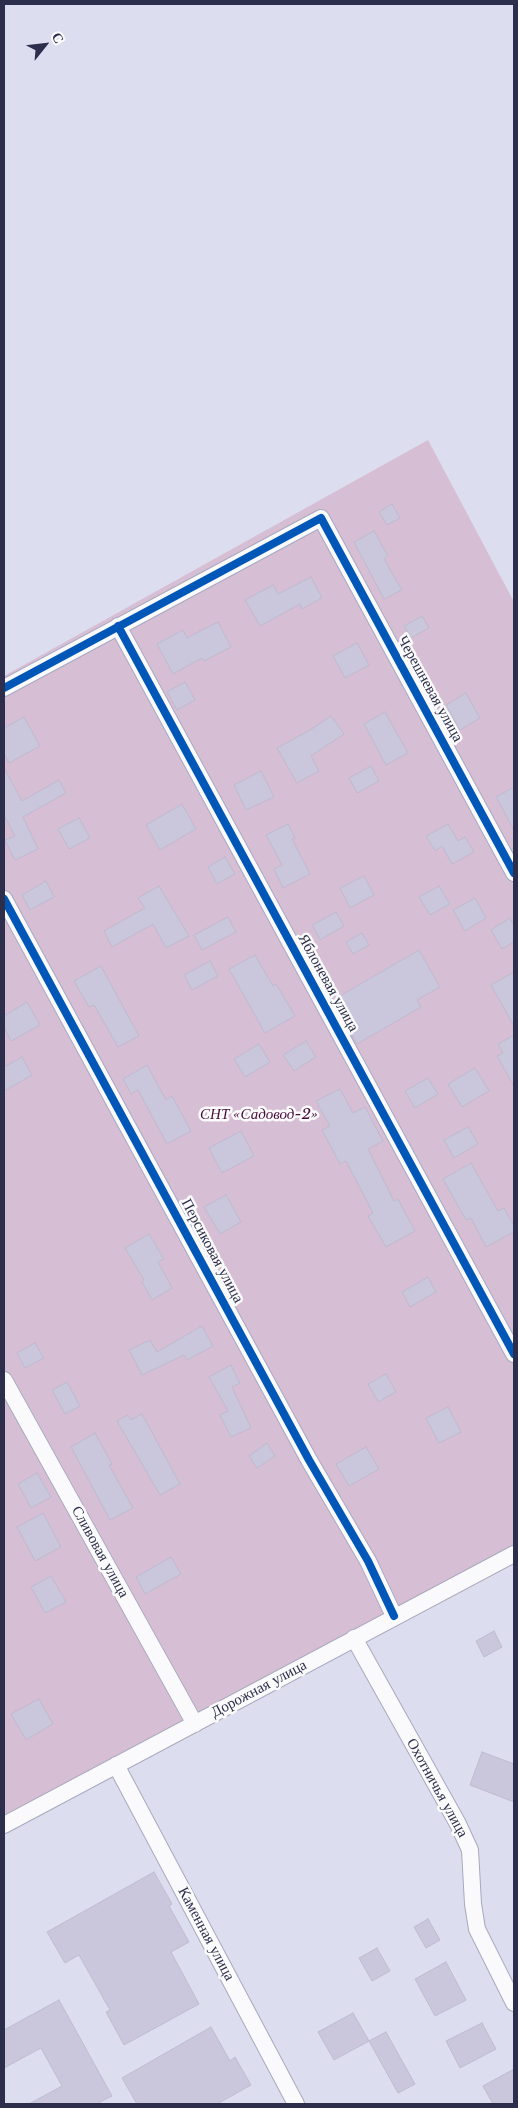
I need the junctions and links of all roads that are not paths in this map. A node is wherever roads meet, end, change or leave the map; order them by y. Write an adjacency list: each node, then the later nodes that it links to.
1 (118, 626): 2 (street); 3 (street, Черешневая улица); 5 (street, Яблоневая улица)
2 (4, 688)
3 (514, 873)
4 (4, 899): 8 (street, Персиковая улица)
5 (514, 1354)
6 (4, 1380): 10 (street, Сливовая улица)
7 (514, 1554): 8 (street, Дорожная улица)
8 (394, 1616): 9 (street, Дорожная улица)
9 (354, 1638): 10 (street, Дорожная улица); 13 (street, Охотничья улица)
10 (195, 1724): 11 (street, Дорожная улица)
11 (116, 1765): 12 (street, Дорожная улица); 14 (street, Каменная улица)
12 (4, 1825)
13 (514, 2002)
14 (296, 2104)

